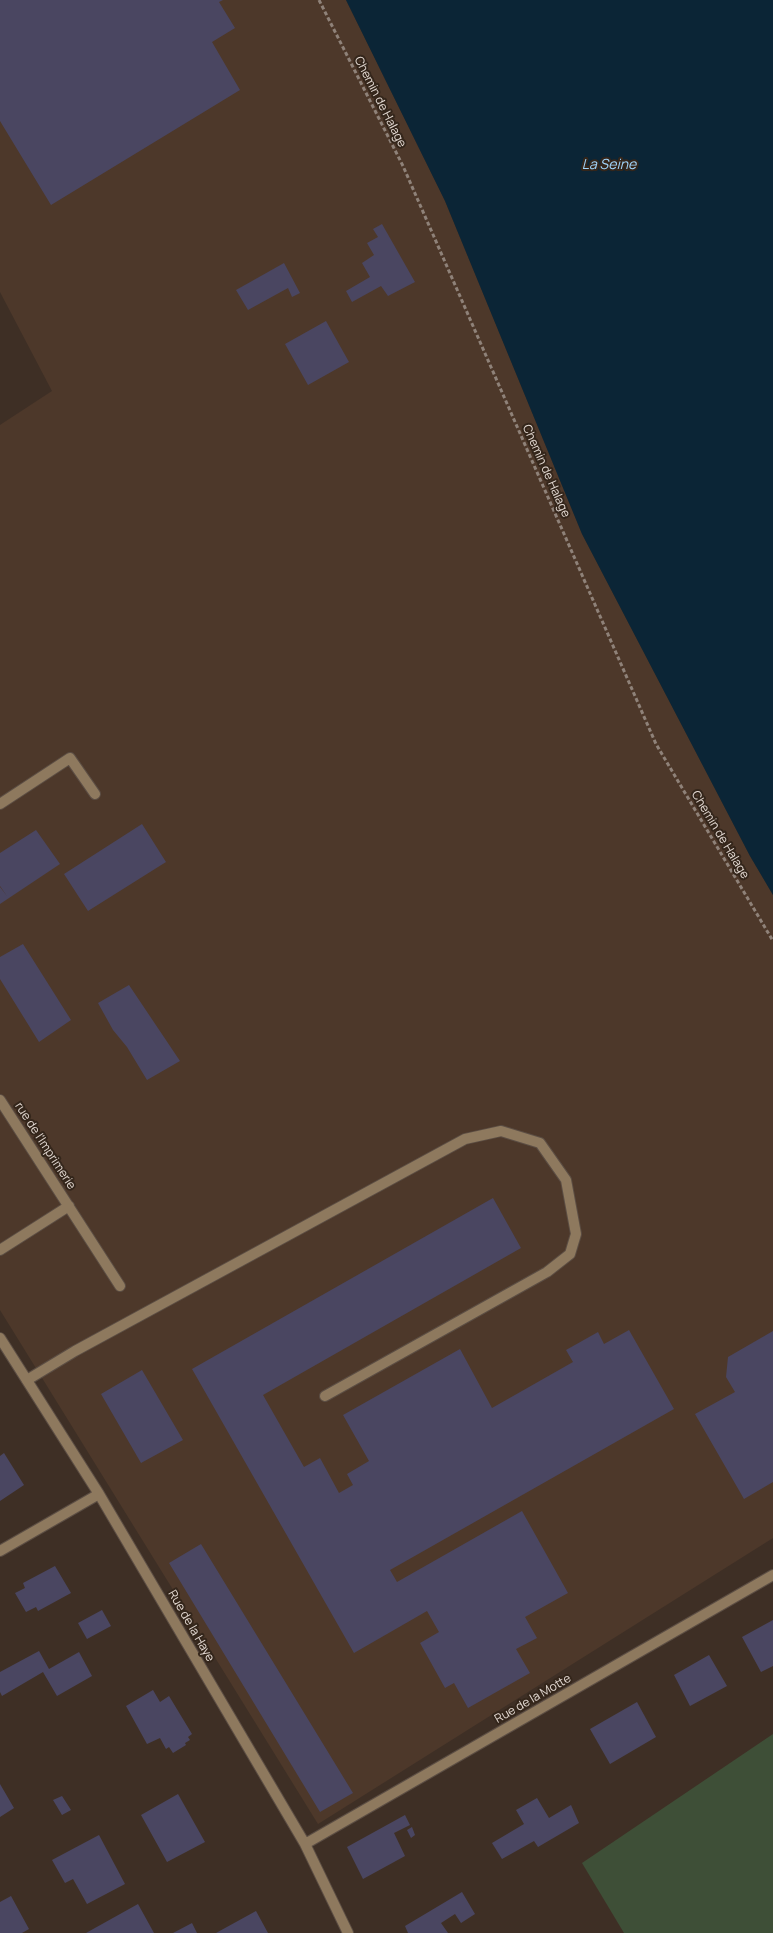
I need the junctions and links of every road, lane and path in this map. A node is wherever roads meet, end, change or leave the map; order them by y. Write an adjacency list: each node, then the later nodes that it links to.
1 (318, 0): 4 (path, Chemin de Halage)
2 (95, 794): 3 (street)
3 (0, 804)
4 (773, 942)
5 (0, 1100): 6 (street, rue de l'Imprimerie)
6 (68, 1206): 7 (street, rue de l'Imprimerie); 8 (street, rue de l'Imprimerie)
7 (0, 1250)
8 (120, 1286)
9 (0, 1338): 10 (street, Rue de la Haye)
10 (27, 1380): 11 (street); 12 (street, Rue de la Haye)
11 (325, 1396)
12 (99, 1494): 13 (street); 15 (street, Rue de la Haye)
13 (0, 1551)
14 (773, 1575): 15 (street, Rue de la Motte)
15 (305, 1844): 16 (street, Rue de la Haye)
16 (348, 1933)

